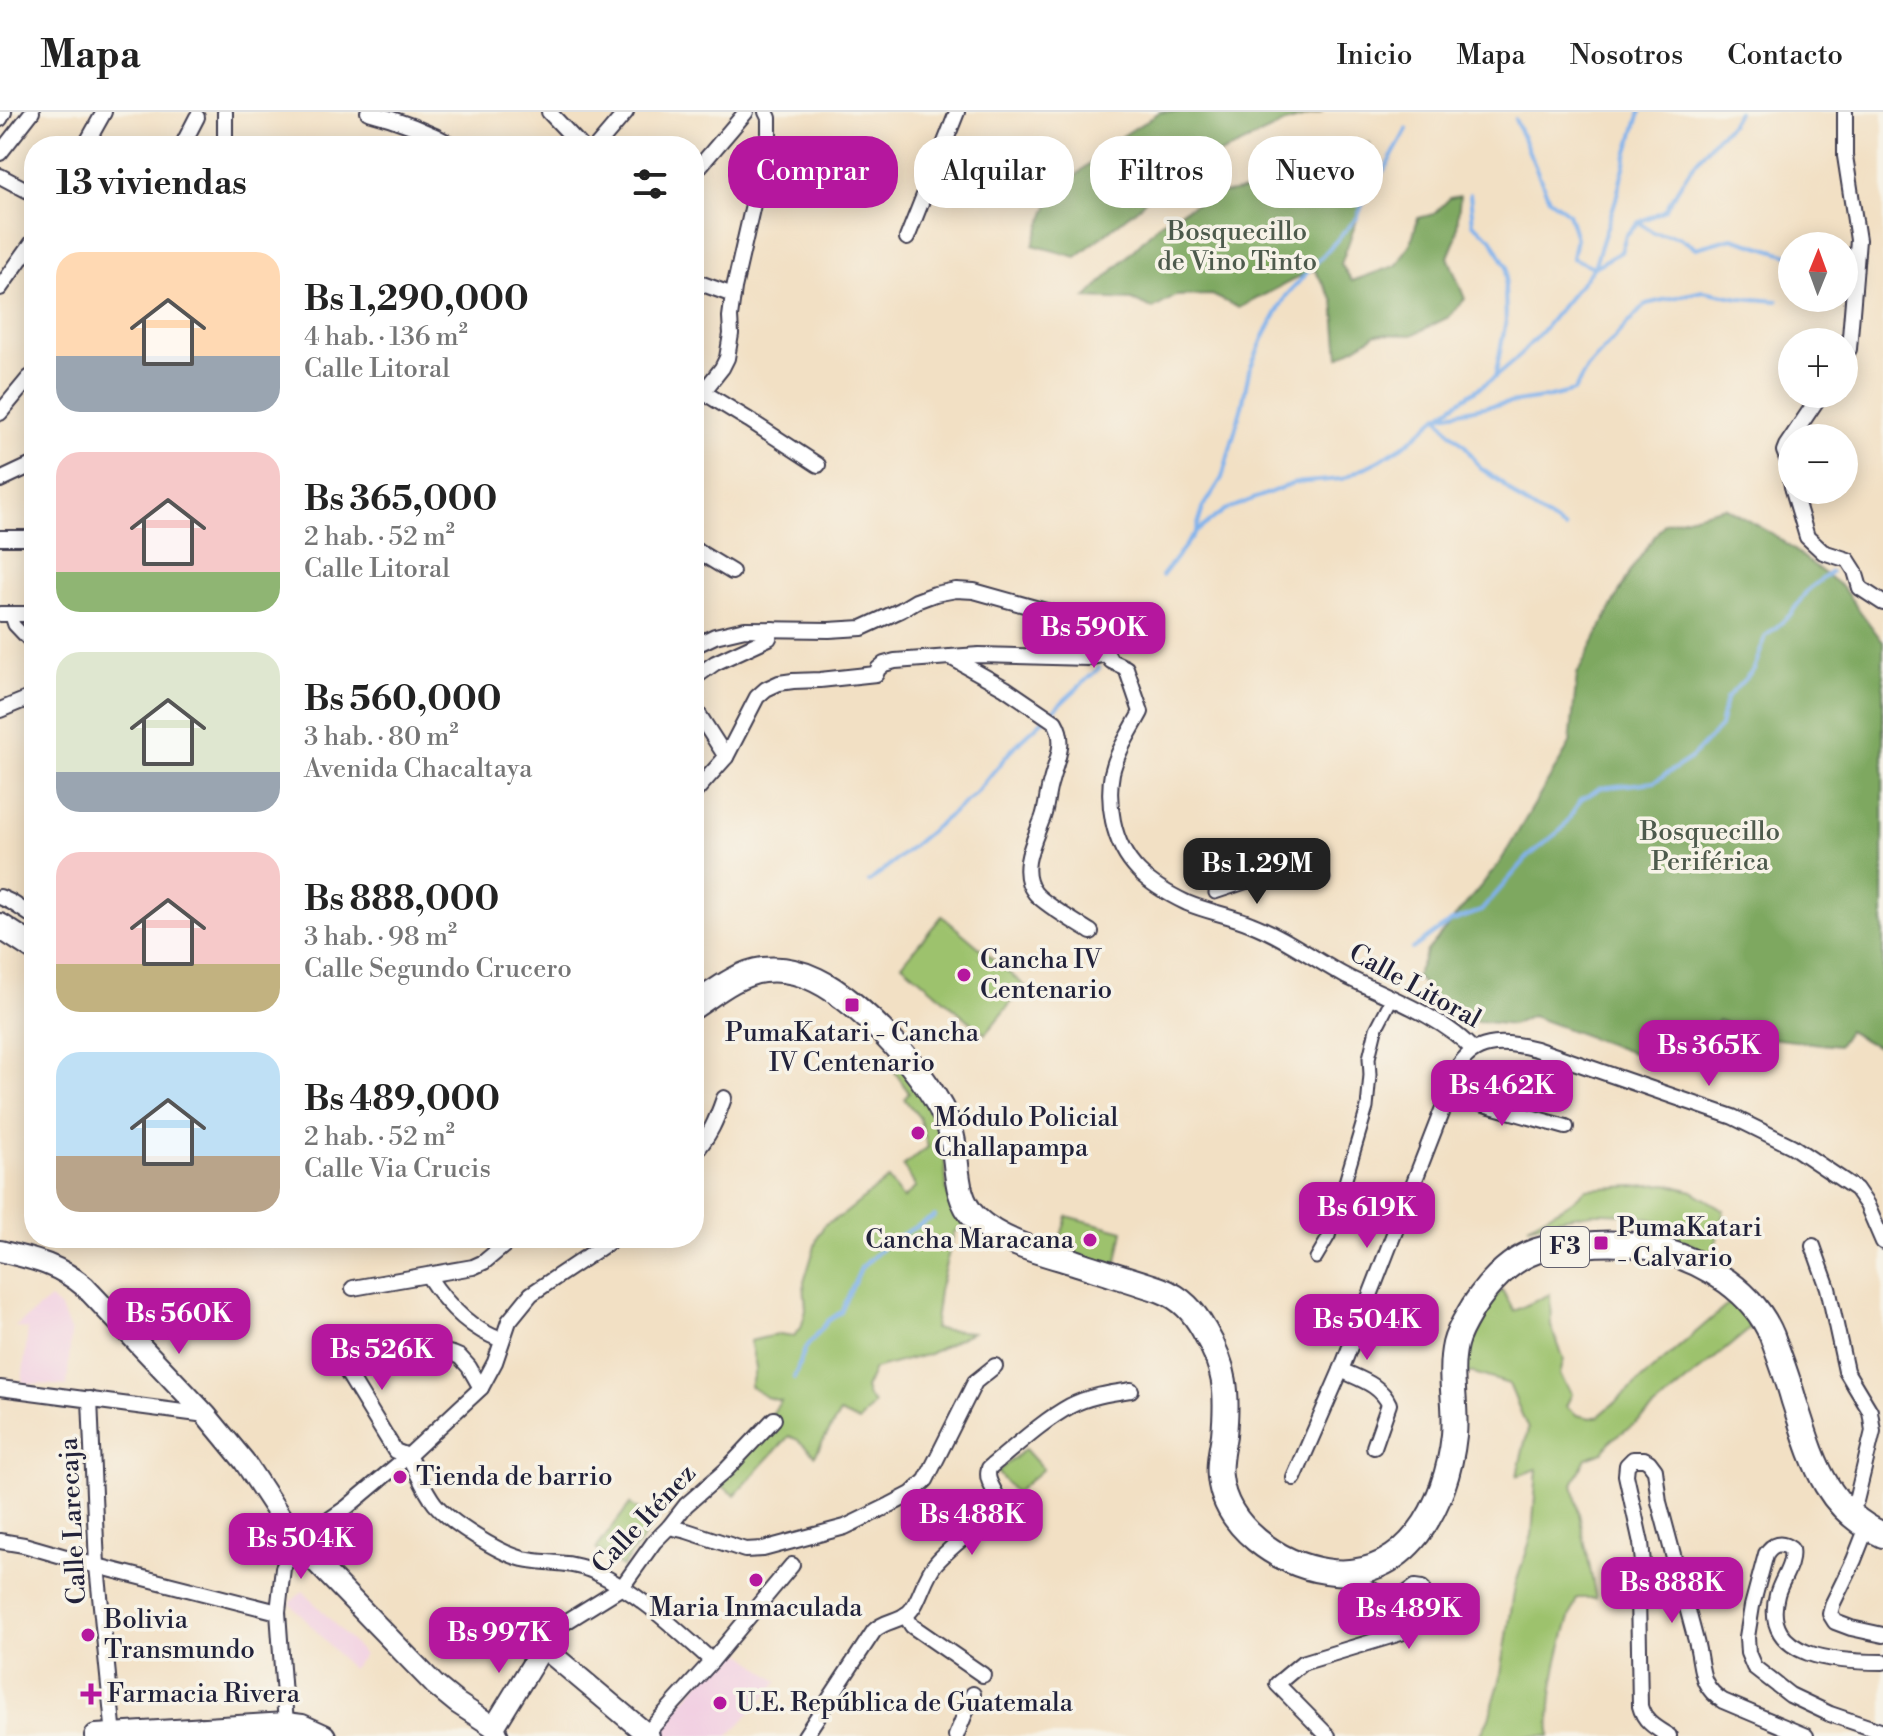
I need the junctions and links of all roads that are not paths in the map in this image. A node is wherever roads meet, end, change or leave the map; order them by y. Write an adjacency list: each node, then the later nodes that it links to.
1 (4, 112): 13 (street)
2 (32, 112): 20 (street)
3 (104, 112): 14 (street)
4 (225, 112): 16 (street)
5 (368, 112): 17 (street)
6 (549, 112): 18 (street)
7 (626, 112): 19 (street)
8 (746, 112): 21 (street)
9 (766, 112): 28 (street)
10 (957, 112): 24 (street)
11 (1845, 112): 29 (street)
12 (197, 117): 15 (street)
13 (0, 119)
14 (91, 136)
15 (187, 136)
16 (225, 136)
17 (437, 136)
18 (572, 136)
19 (606, 136)
20 (0, 153)
21 (704, 161)
22 (0, 176): 23 (street)
23 (24, 189)
24 (907, 238)
25 (24, 254): 27 (street)
26 (704, 285): 28 (street)
27 (0, 288)
28 (733, 295): 31 (street)
29 (1851, 328)
30 (24, 384): 33 (street)
31 (704, 391)
32 (704, 393): 34 (street)
33 (0, 413)
34 (818, 465)
35 (24, 469): 36 (street)
36 (0, 480)
37 (1797, 504): 42 (street)
38 (0, 538): 39 (street)
39 (24, 538)
40 (704, 555): 41 (street)
41 (732, 572)
42 (1883, 603)
43 (5, 614): 45 (street)
44 (772, 629): 46 (street, Calle Litoral); 47 (street, Calle Litoral); 49 (street)
45 (24, 636)
46 (704, 643)
47 (1106, 654): 48 (street); 62 (street, Calle Litoral)
48 (950, 657): 53 (street); 60 (street)
49 (704, 671)
50 (24, 700): 51 (street)
51 (0, 710)
52 (704, 723): 53 (street)
53 (726, 757): 54 (street)
54 (704, 782)
55 (1324, 879): 56 (street)
56 (1215, 893)
57 (0, 897): 58 (street)
58 (24, 911)
59 (0, 926): 61 (highway)
60 (1091, 932)
61 (24, 942)
62 (1392, 998): 64 (street, Calle Litoral); 74 (street)
63 (704, 1000): 96 (highway, F3)
64 (1473, 1050): 65 (street); 69 (street, Calle Litoral)
65 (1449, 1092): 67 (street); 79 (street)
66 (724, 1098): 68 (street)
67 (1566, 1127)
68 (704, 1142)
69 (1883, 1242)
70 (1813, 1246): 89 (street)
71 (503, 1248): 75 (street)
72 (600, 1248): 77 (street)
73 (0, 1251): 84 (main road)
74 (1316, 1258)
75 (428, 1276): 76 (street); 77 (street)
76 (353, 1288)
77 (502, 1340): 81 (street)
78 (995, 1366): 90 (street)
79 (1341, 1370): 86 (street); 88 (street)
80 (0, 1388): 83 (street)
81 (481, 1388): 87 (street); 87 (street)
82 (1131, 1390): 99 (street)
83 (90, 1399): 84 (street); 95 (street, Calle Larecaja)
84 (206, 1415): 93 (main road)
85 (774, 1419): 90 (street, Calle Iténez)
86 (1374, 1447)
87 (408, 1456): 93 (street); 97 (street)
88 (1294, 1478)
89 (1847, 1510): 91 (highway, F3); 96 (highway, F3)
90 (669, 1527): 97 (street, Calle Iténez)
91 (1875, 1531): 100 (street)
92 (0, 1541): 95 (street)
93 (297, 1542): 98 (street); 107 (main road)
94 (792, 1565): 102 (street)
95 (97, 1566): 98 (street); 110 (street, Calle Larecaja)
96 (1350, 1573): 114 (street)
97 (622, 1587): 101 (street, Calle Iténez); 102 (street)
98 (278, 1612): 106 (street)
99 (905, 1615): 104 (street); 112 (street)
100 (1883, 1635)
101 (543, 1647): 107 (main road, Calle Iténez); 109 (main road)
102 (712, 1661): 109 (street)
103 (1883, 1662): 108 (street)
104 (983, 1675)
105 (973, 1694): 113 (street)
106 (285, 1730): 110 (main road); 111 (main road)
107 (496, 1731)
108 (1883, 1732)
109 (648, 1735)
110 (108, 1736)
111 (324, 1736)
112 (805, 1736)
113 (956, 1736)
114 (1328, 1736)
115 (1669, 1736): 116 (street)
116 (1806, 1736)

